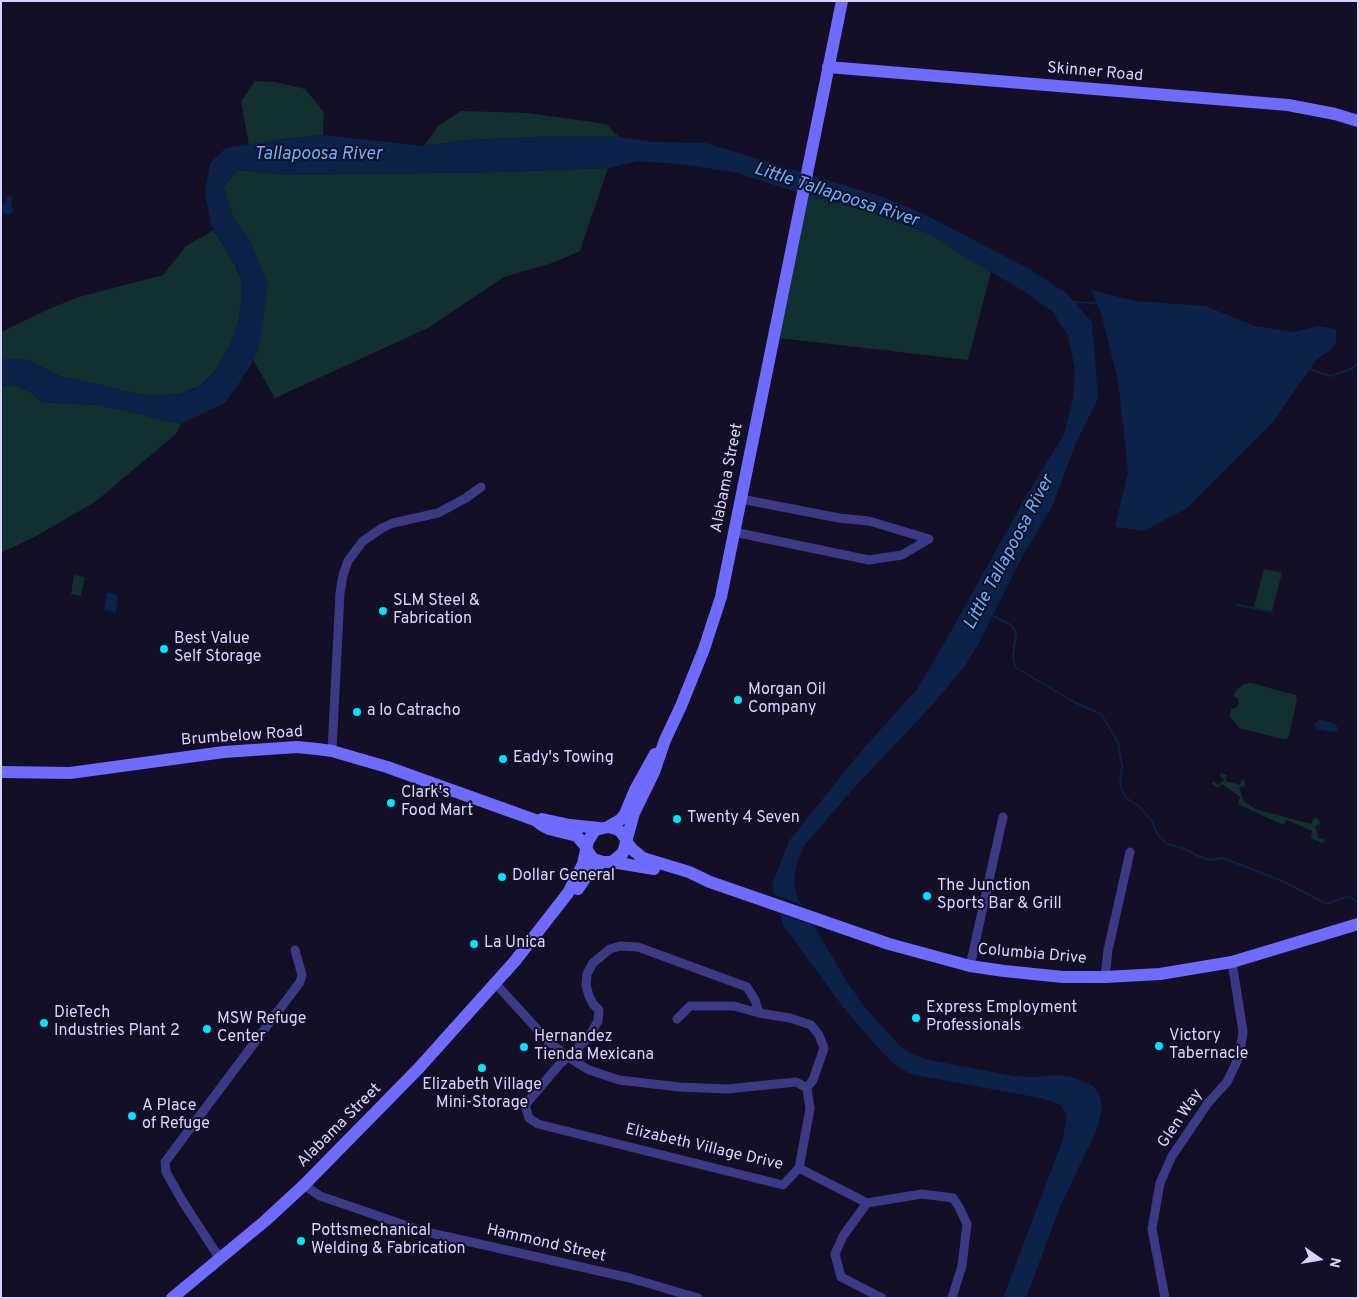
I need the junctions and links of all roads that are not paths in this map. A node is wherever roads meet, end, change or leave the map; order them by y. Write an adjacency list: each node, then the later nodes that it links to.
1 (842, 1): 2 (main road, Alabama Street)
2 (828, 67): 3 (main road, Skinner Road); 5 (main road, Alabama Street)
3 (1358, 121)
4 (481, 487): 8 (street)
5 (740, 499): 6 (main road, Alabama Street); 6 (street)
6 (734, 532): 7 (main road, Alabama Street)
7 (665, 740): 12 (main road, Alabama Street); 13 (main road, Alabama Street)
8 (332, 751): 9 (main road, Brumbelow Road); 11 (main road, Brumbelow Road)
9 (1, 772)
10 (1003, 817): 22 (street)
11 (535, 820): 12 (main road, Brumbelow Road); 14 (main road, Brumbelow Road)
12 (604, 828): 13 (main road); 14 (main road)
13 (627, 841): 16 (main road); 17 (main road, Columbia Drive)
14 (586, 848): 16 (main road); 20 (main road, Alabama Street)
15 (1130, 852): 23 (street)
16 (608, 862): 17 (main road, Columbia Drive); 20 (main road, Alabama Street)
17 (710, 882): 22 (main road, Columbia Drive)
18 (1358, 924): 21 (main road, Columbia Drive)
19 (295, 950): 32 (street)
20 (515, 961): 24 (main road, Alabama Street)
21 (1232, 962): 23 (main road, Columbia Drive); 37 (street, Glen Way)
22 (970, 966): 23 (main road, Columbia Drive)
23 (1105, 978)
24 (495, 983): 27 (street); 30 (main road, Alabama Street)
25 (759, 1013): 26 (street); 27 (street); 28 (street)
26 (677, 1019)
27 (568, 1057): 28 (street); 29 (street, Elizabeth Village Drive)
28 (808, 1088): 29 (street, Elizabeth Village Drive)
29 (799, 1168): 31 (street)
30 (304, 1185): 32 (main road, Alabama Street); 34 (street, Hammond Street)
31 (867, 1203): 35 (street); 36 (street)
32 (220, 1259): 33 (main road, Alabama Street)
33 (172, 1298)
34 (698, 1298)
35 (882, 1298)
36 (952, 1298)
37 (1165, 1298)

